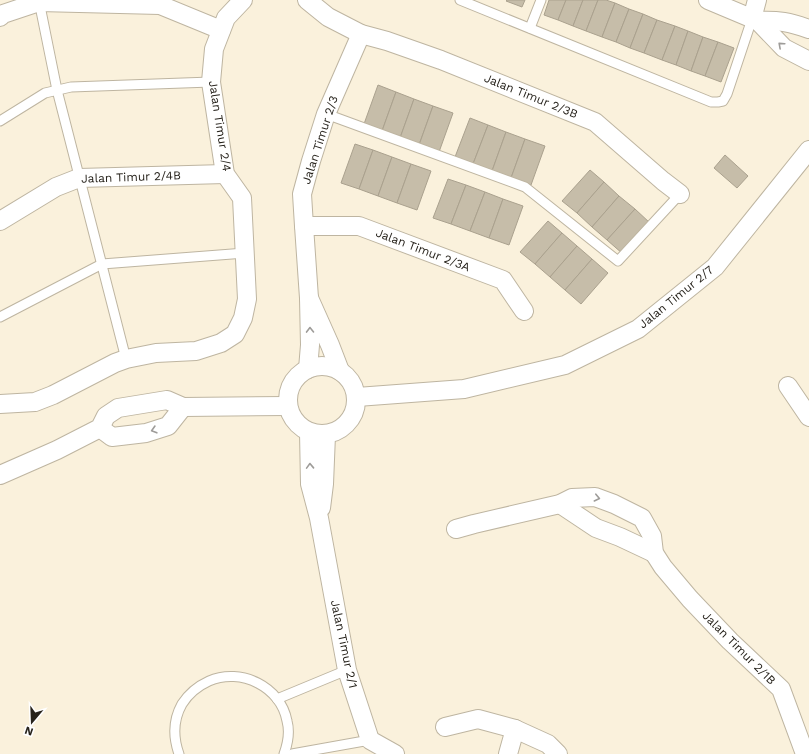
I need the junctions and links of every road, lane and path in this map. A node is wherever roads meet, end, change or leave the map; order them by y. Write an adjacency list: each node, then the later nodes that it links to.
1 (243, 0): 13 (street, Jalan Timur 2/4)
2 (307, 0): 14 (street, Jalan Timur 2/3B)
3 (460, 0): 11 (lane)
4 (541, 0): 11 (lane)
5 (708, 0): 10 (street)
6 (756, 0): 10 (street)
7 (39, 1): 8 (street); 9 (street); 17 (lane)
8 (160, 3): 13 (street)
9 (1, 14)
10 (755, 20): 11 (lane); 12 (street); 15 (street, one-way to 10)
11 (530, 28)
12 (809, 29)
13 (221, 30): 16 (street, Jalan Timur 2/4)
14 (361, 34): 18 (street, Jalan Timur 2/3); 23 (street, Jalan Timur 2/3B)
15 (809, 61)
16 (211, 82): 17 (lane); 21 (street, Jalan Timur 2/4)
17 (57, 90): 19 (lane); 22 (lane)
18 (326, 114): 23 (lane); 25 (street, Jalan Timur 2/3)
19 (0, 121)
20 (809, 150): 35 (street, Jalan Timur 2/7)
21 (226, 174): 22 (street, Jalan Timur 2/4B); 26 (street, Jalan Timur 2/4)
22 (79, 178): 24 (street, Jalan Timur 2/4B); 27 (lane)
23 (680, 194)
24 (0, 220)
25 (304, 226): 28 (street, Jalan Timur 2/3); 29 (street, Jalan Timur 2/3A)
26 (245, 253): 27 (lane); 31 (street, Jalan Timur 2/4)
27 (102, 264): 30 (lane); 31 (lane)
28 (309, 298): 32 (street, Jalan Timur 2/3, one-way to 28); 33 (street)
29 (524, 311)
30 (0, 317)
31 (126, 359): 36 (street)
32 (308, 369): 33 (street); 37 (street)
33 (340, 371): 35 (street)
34 (788, 386): 39 (street)
35 (357, 397): 41 (street)
36 (0, 404)
37 (288, 406): 38 (street); 41 (street)
38 (183, 407): 40 (street); 40 (street, one-way to 40)
39 (809, 418)
40 (100, 428): 42 (street)
41 (317, 433): 46 (street, Jalan Timur 2/1)
42 (0, 475)
43 (560, 504): 44 (street, Jalan Timur 2/1B); 45 (street); 45 (street, Jalan Timur 2/1B, one-way to 45)
44 (456, 529)
45 (654, 553): 57 (street, Jalan Timur 2/1B)
46 (347, 670): 47 (lane); 50 (street, Jalan Timur 2/1)
47 (278, 699): 51 (lane); 52 (lane)
48 (445, 727): 49 (street)
49 (515, 729): 55 (street); 56 (street)
50 (370, 740): 53 (lane); 54 (street)
51 (179, 754)
52 (284, 754)
53 (292, 754)
54 (395, 754)
55 (508, 754)
56 (558, 754)
57 (805, 754)

